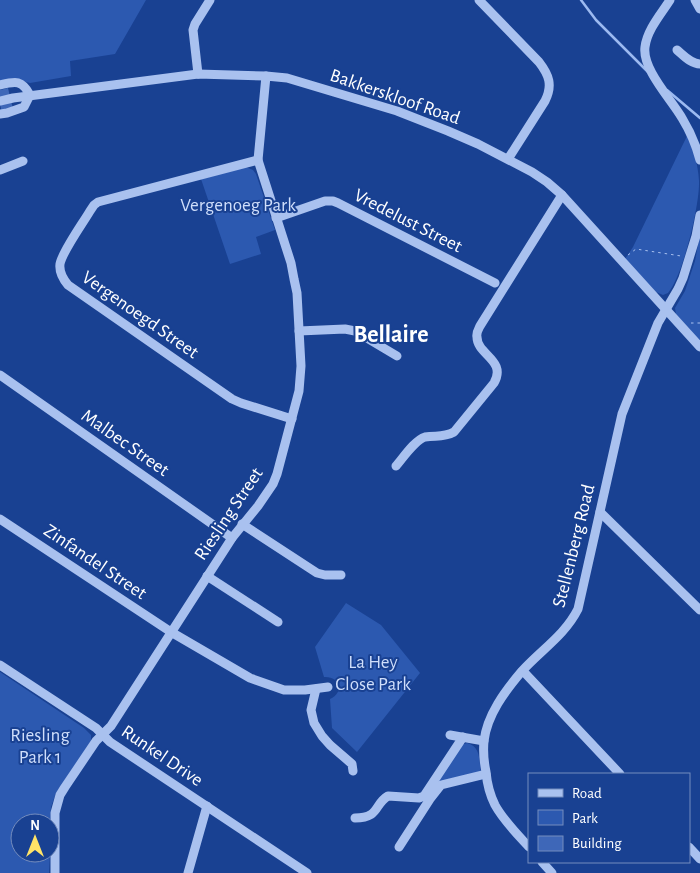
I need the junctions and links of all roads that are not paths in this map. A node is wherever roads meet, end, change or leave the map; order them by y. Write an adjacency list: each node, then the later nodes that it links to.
1 (210, 0): 8 (street)
2 (478, 0): 14 (street)
3 (670, 0): 16 (street)
4 (695, 0): 5 (street)
5 (700, 9)
6 (677, 50): 7 (street)
7 (700, 64)
8 (198, 74): 9 (street, Bakkerskloof Road); 11 (street, Bakkerskloof Road)
9 (266, 76): 14 (street, Bakkerskloof Road); 15 (street, Riesling Street)
10 (0, 85): 11 (street)
11 (30, 96): 12 (street, Bakkerskloof Road); 13 (street)
12 (0, 101)
13 (0, 114)
14 (508, 159): 19 (street, Bakkerskloof Road)
15 (258, 160): 21 (street, Riesling Street); 28 (street, Vergenoegd Street)
16 (700, 160)
17 (23, 162): 18 (street)
18 (0, 170)
19 (562, 195): 23 (street, Bakkerskloof Road); 29 (street)
20 (700, 215): 23 (street, Stellenberg Road)
21 (276, 218): 22 (street, Vredelust Street); 24 (street, Riesling Street)
22 (495, 283)
23 (666, 309): 25 (street, Bakkerskloof Road); 30 (street, Stellenberg Road)
24 (298, 331): 26 (street); 28 (street, Riesling Street)
25 (700, 347)
26 (397, 356)
27 (0, 375): 33 (street, Malbec Street)
28 (292, 419): 32 (street, Riesling Street)
29 (396, 466)
30 (600, 512): 36 (street); 40 (street, Stellenberg Road)
31 (0, 519): 38 (street, Zinfandel Street)
32 (242, 524): 33 (street, Riesling Street); 34 (street)
33 (232, 538): 35 (street, Riesling Street)
34 (341, 575)
35 (208, 576): 37 (street); 38 (street, Riesling Street)
36 (700, 610)
37 (278, 622)
38 (171, 632): 42 (street, Zinfandel Street); 43 (street, Riesling Street)
39 (0, 665): 43 (street, Runkel Drive)
40 (523, 671): 46 (street, Stellenberg Road); 48 (street)
41 (328, 687): 42 (street, Zinfandel Street)
42 (316, 689): 47 (street)
43 (103, 735): 50 (street, Runkel Drive); 57 (street, Riesling Street)
44 (450, 735): 45 (street)
45 (463, 738): 46 (street); 51 (street)
46 (484, 741): 49 (street, Stellenberg Road)
47 (353, 771)
48 (619, 773)
49 (486, 774): 52 (street, Stellenberg Road); 53 (street)
50 (207, 806): 58 (street); 59 (street, Runkel Drive)
51 (355, 818)
52 (528, 846)
53 (399, 847)
54 (690, 849): 55 (street)
55 (700, 859)
56 (543, 863): 60 (street)
57 (55, 873)
58 (188, 873)
59 (307, 873)
60 (552, 873)

